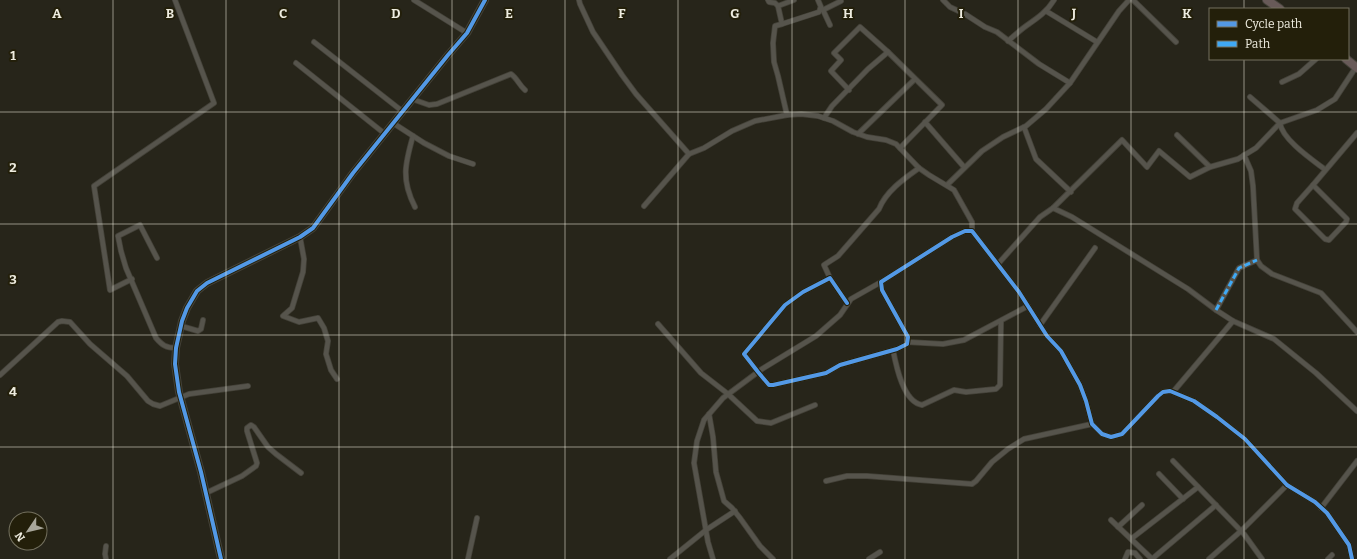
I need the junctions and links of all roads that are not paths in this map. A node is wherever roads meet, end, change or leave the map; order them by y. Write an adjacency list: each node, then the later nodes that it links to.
1 (175, 0): 70 (street)
2 (414, 0): 20 (street)
3 (485, 0): 20 (street)
4 (579, 0): 50 (street)
5 (768, 0): 14 (street)
6 (794, 0): 14 (street)
7 (818, 0): 16 (street)
8 (943, 0): 21 (street)
9 (1054, 0): 17 (street)
10 (1129, 0): 23 (street)
11 (1133, 0): 24 (street)
12 (1267, 0): 15 (highway)
13 (841, 1): 16 (street)
14 (778, 6): 18 (street)
15 (1279, 8)
16 (822, 10): 18 (street); 19 (street)
17 (1046, 11): 21 (street); 23 (street)
18 (782, 24): 38 (street)
19 (830, 25)
20 (467, 34): 36 (street)
21 (1008, 41): 32 (street)
22 (314, 42): 37 (street)
23 (1098, 42): 32 (street)
24 (1176, 42)
25 (888, 52): 30 (street); 34 (street); 34 (street)
26 (1315, 60): 31 (street)
27 (1347, 60): 29 (highway)
28 (296, 63): 45 (street)
29 (1357, 67): 42 (street)
30 (915, 79): 41 (street); 46 (street)
31 (1282, 82)
32 (1070, 83): 43 (street)
33 (525, 90): 36 (street)
34 (849, 90): 39 (street)
35 (1250, 97): 42 (street)
36 (412, 99): 37 (street)
37 (402, 111): 40 (street)
38 (787, 115): 39 (street); 50 (street)
39 (824, 118): 46 (street)
40 (394, 122): 45 (street); 47 (street)
41 (926, 122): 49 (street); 53 (street)
42 (1280, 123): 51 (street); 56 (street)
43 (1024, 127): 53 (street); 59 (street)
44 (1357, 133): 58 (street)
45 (384, 134): 64 (street)
46 (858, 134): 49 (street)
47 (413, 136): 52 (street); 61 (street)
48 (1177, 136): 54 (street)
49 (900, 148): 55 (street)
50 (689, 154): 60 (street)
51 (1244, 156): 54 (street); 67 (street)
52 (473, 164)
53 (964, 167): 57 (street)
54 (1210, 167): 59 (street)
55 (919, 168): 57 (street); 69 (street)
56 (1323, 168)
57 (946, 185): 63 (street)
58 (1313, 185): 58 (street)
59 (1071, 192): 62 (street)
60 (644, 206)
61 (415, 207)
62 (1053, 208): 68 (street); 74 (street)
63 (972, 231): 68 (street); 71 (street)
64 (300, 237): 80 (street); 87 (street)
65 (1095, 248): 79 (street)
66 (157, 258): 70 (street)
67 (1257, 260): 74 (street); 81 (street)
68 (998, 264): 73 (street)
69 (830, 278): 72 (street); 85 (street)
70 (132, 279): 83 (street)
71 (881, 282): 72 (street); 82 (street)
72 (847, 303): 85 (street)
73 (1028, 306): 76 (street); 79 (street)
74 (1216, 310): 77 (street)
75 (203, 320): 80 (street)
76 (1001, 321): 82 (street); 84 (street)
77 (1234, 321): 89 (street); 93 (street)
78 (658, 324): 90 (street)
79 (1040, 324): 95 (street)
80 (181, 326): 83 (street)
81 (1357, 332)
82 (907, 342): 84 (street)
83 (176, 348): 91 (street)
84 (893, 350): 85 (street)
85 (758, 372): 90 (street)
86 (0, 375): 91 (street)
87 (337, 379)
88 (248, 386): 91 (street)
89 (1173, 392): 95 (street); 101 (street)
90 (728, 394): 92 (street); 94 (street)
91 (180, 397): 103 (street)
92 (815, 405)
93 (1357, 411)
94 (709, 414): 108 (street); 112 (street)
95 (1092, 424): 100 (street)
96 (1172, 461): 102 (street)
97 (1357, 461): 107 (street)
98 (301, 473): 103 (street)
99 (1159, 474): 104 (street)
100 (826, 481)
101 (1287, 485): 107 (street); 113 (street)
102 (1198, 487): 104 (street); 106 (street)
103 (206, 493): 119 (street)
104 (1183, 498): 114 (street)
105 (1142, 505): 111 (street)
106 (1216, 505): 113 (street); 127 (street)
107 (1321, 508): 131 (street)
108 (735, 512): 112 (street); 123 (street)
109 (477, 518): 120 (street)
110 (1111, 520): 111 (street)
111 (1118, 527): 114 (street)
112 (706, 530): 121 (street); 122 (street)
113 (1241, 531): 128 (street); 129 (street)
114 (1131, 539): 127 (street)
115 (106, 546): 118 (street)
116 (880, 552): 124 (street)
117 (1332, 556): 130 (street)
118 (106, 559)
119 (221, 559)
120 (468, 559)
121 (670, 559)
122 (713, 559)
123 (773, 559)
124 (869, 559)
125 (1125, 559): 126 (street)
126 (1140, 559)
127 (1152, 559)
128 (1209, 559)
129 (1262, 559)
130 (1328, 559)
131 (1352, 559)

